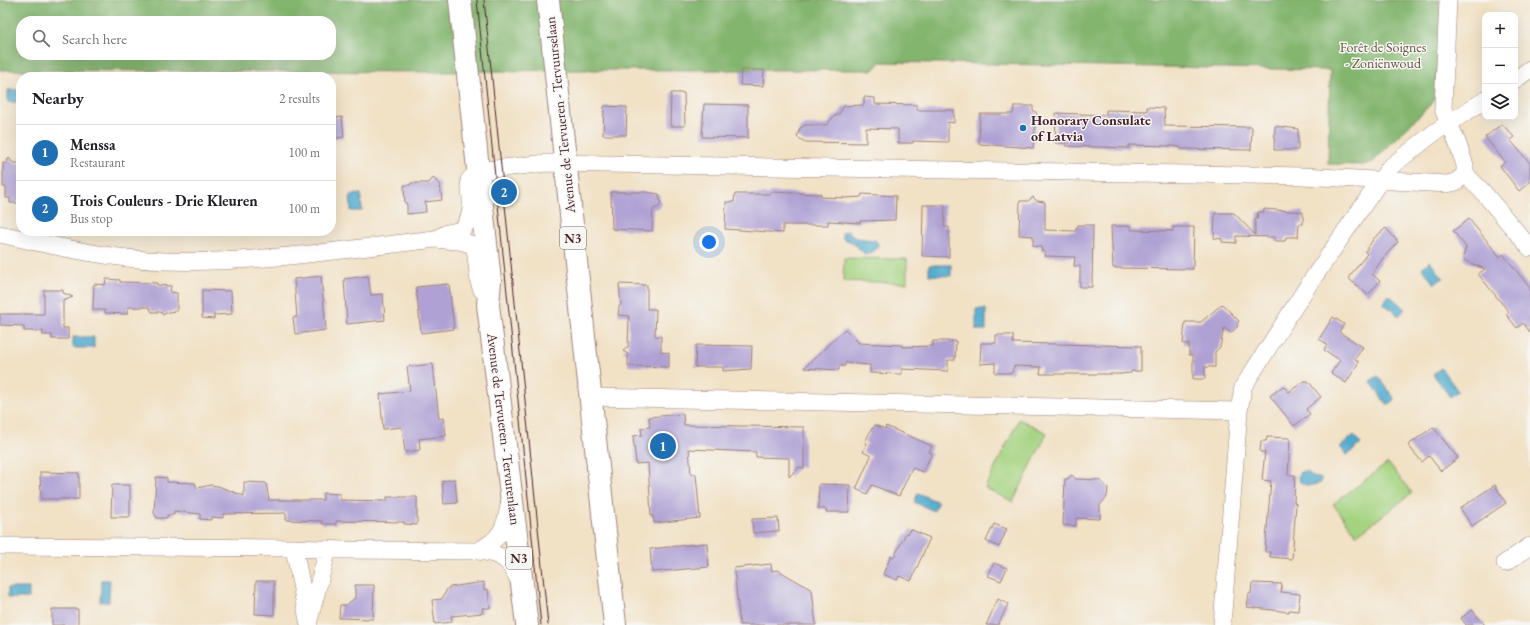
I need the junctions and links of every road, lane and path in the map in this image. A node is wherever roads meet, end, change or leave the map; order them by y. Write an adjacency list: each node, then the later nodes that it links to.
1 (460, 0): 9 (main road, N3)
2 (548, 0): 8 (main road, Avenue de Tervueren - Tervuurselaan / N3)
3 (1448, 0): 7 (street)
4 (1530, 69): 5 (street)
5 (1518, 78)
6 (1482, 102): 7 (street)
7 (1448, 123): 10 (street); 11 (street)
8 (565, 163): 9 (street); 11 (street); 16 (main road, Avenue de Tervueren - Tervuurselaan / N3)
9 (478, 171): 13 (street); 15 (main road, N3)
10 (1465, 174): 11 (street); 14 (street)
11 (1380, 181): 17 (street)
12 (0, 234): 13 (street)
13 (436, 239): 15 (street)
14 (1530, 248)
15 (488, 305): 18 (main road, Avenue de Tervueren - Tervurenlaan / N3)
16 (589, 397): 17 (street); 28 (main road, N3)
17 (1239, 411): 29 (street)
18 (511, 492): 23 (street); 25 (main road, Avenue de Tervueren - Tervurenlaan / N3)
19 (0, 546): 21 (street)
20 (1530, 546): 24 (street)
21 (294, 548): 22 (street); 26 (street)
22 (328, 549): 23 (street); 26 (street)
23 (478, 551): 25 (street)
24 (1506, 563)
25 (523, 590): 27 (main road, Avenue de Tervueren - Tervurenlaan / N3)
26 (309, 623)
27 (527, 625)
28 (615, 625)
29 (1222, 625)

